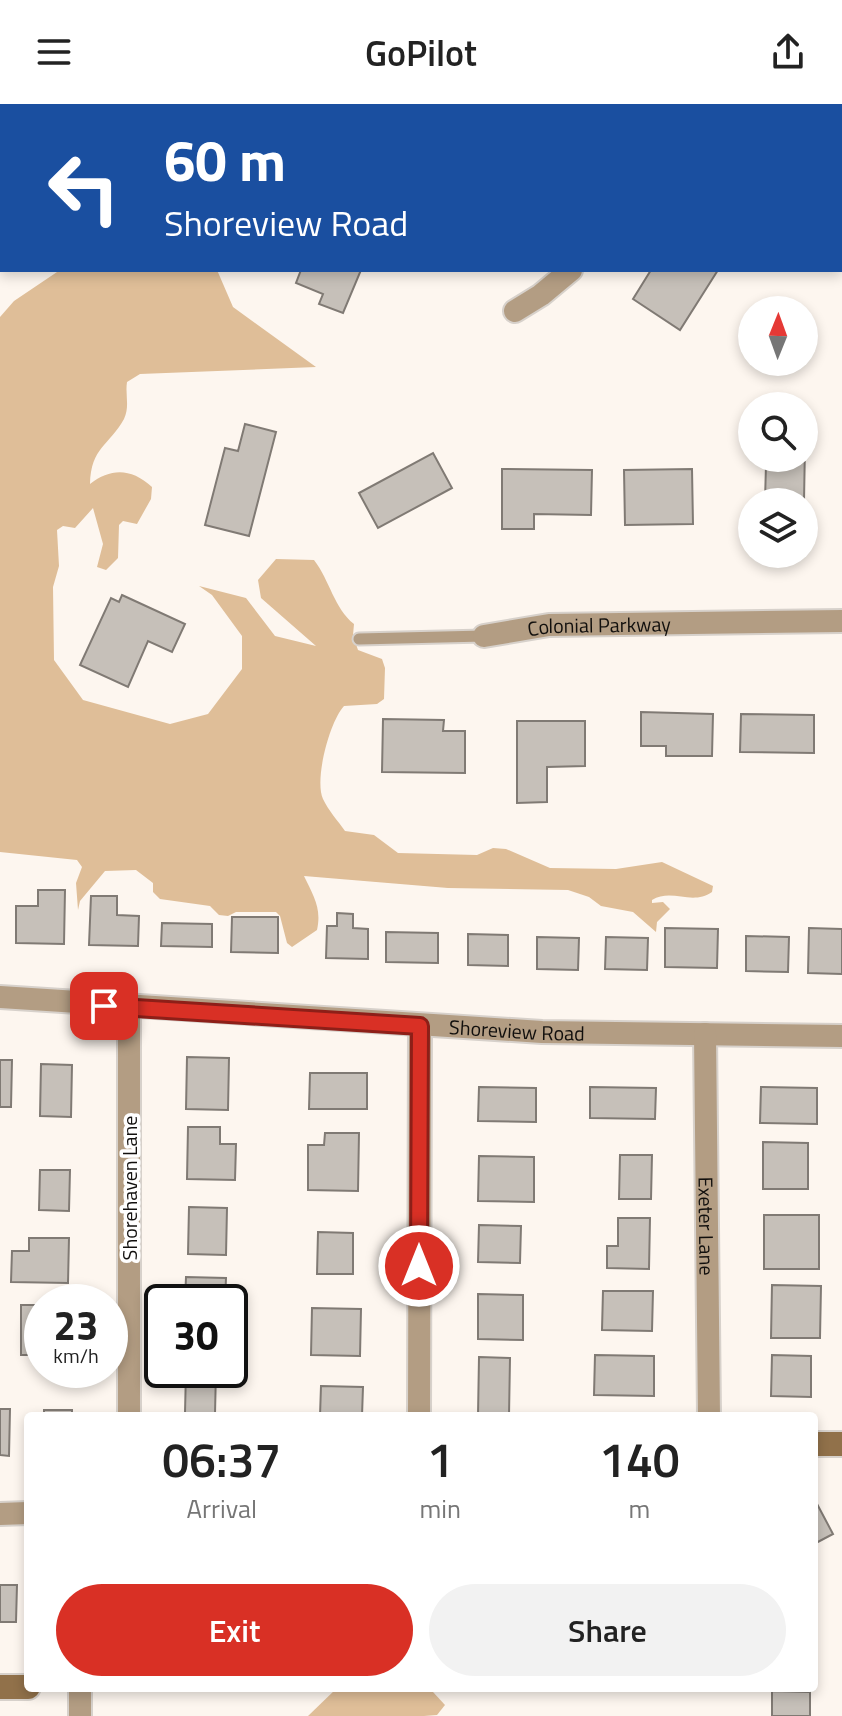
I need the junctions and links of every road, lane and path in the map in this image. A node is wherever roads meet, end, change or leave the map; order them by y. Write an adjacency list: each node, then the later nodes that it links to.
1 (569, 272): 2 (street)
2 (515, 311)
3 (842, 621): 4 (street, Colonial Parkway)
4 (484, 636): 5 (lane, Colonial Parkway)
5 (359, 639)
6 (0, 997): 7 (street, Shoreview Road)
7 (129, 1008): 8 (street, Shoreview Road); 11 (street, Shorehaven Lane)
8 (420, 1026): 9 (street, Shoreview Road); 12 (street)
9 (705, 1034): 10 (street, Shoreview Road); 13 (street, Exeter Lane)
10 (842, 1036)
11 (129, 1412)
12 (419, 1412)
13 (709, 1412)
14 (818, 1444): 15 (street)
15 (842, 1444)
16 (24, 1513): 17 (street)
17 (0, 1514)
18 (0, 1687): 19 (street)
19 (24, 1687)
20 (80, 1692): 21 (street)
21 (80, 1716)

